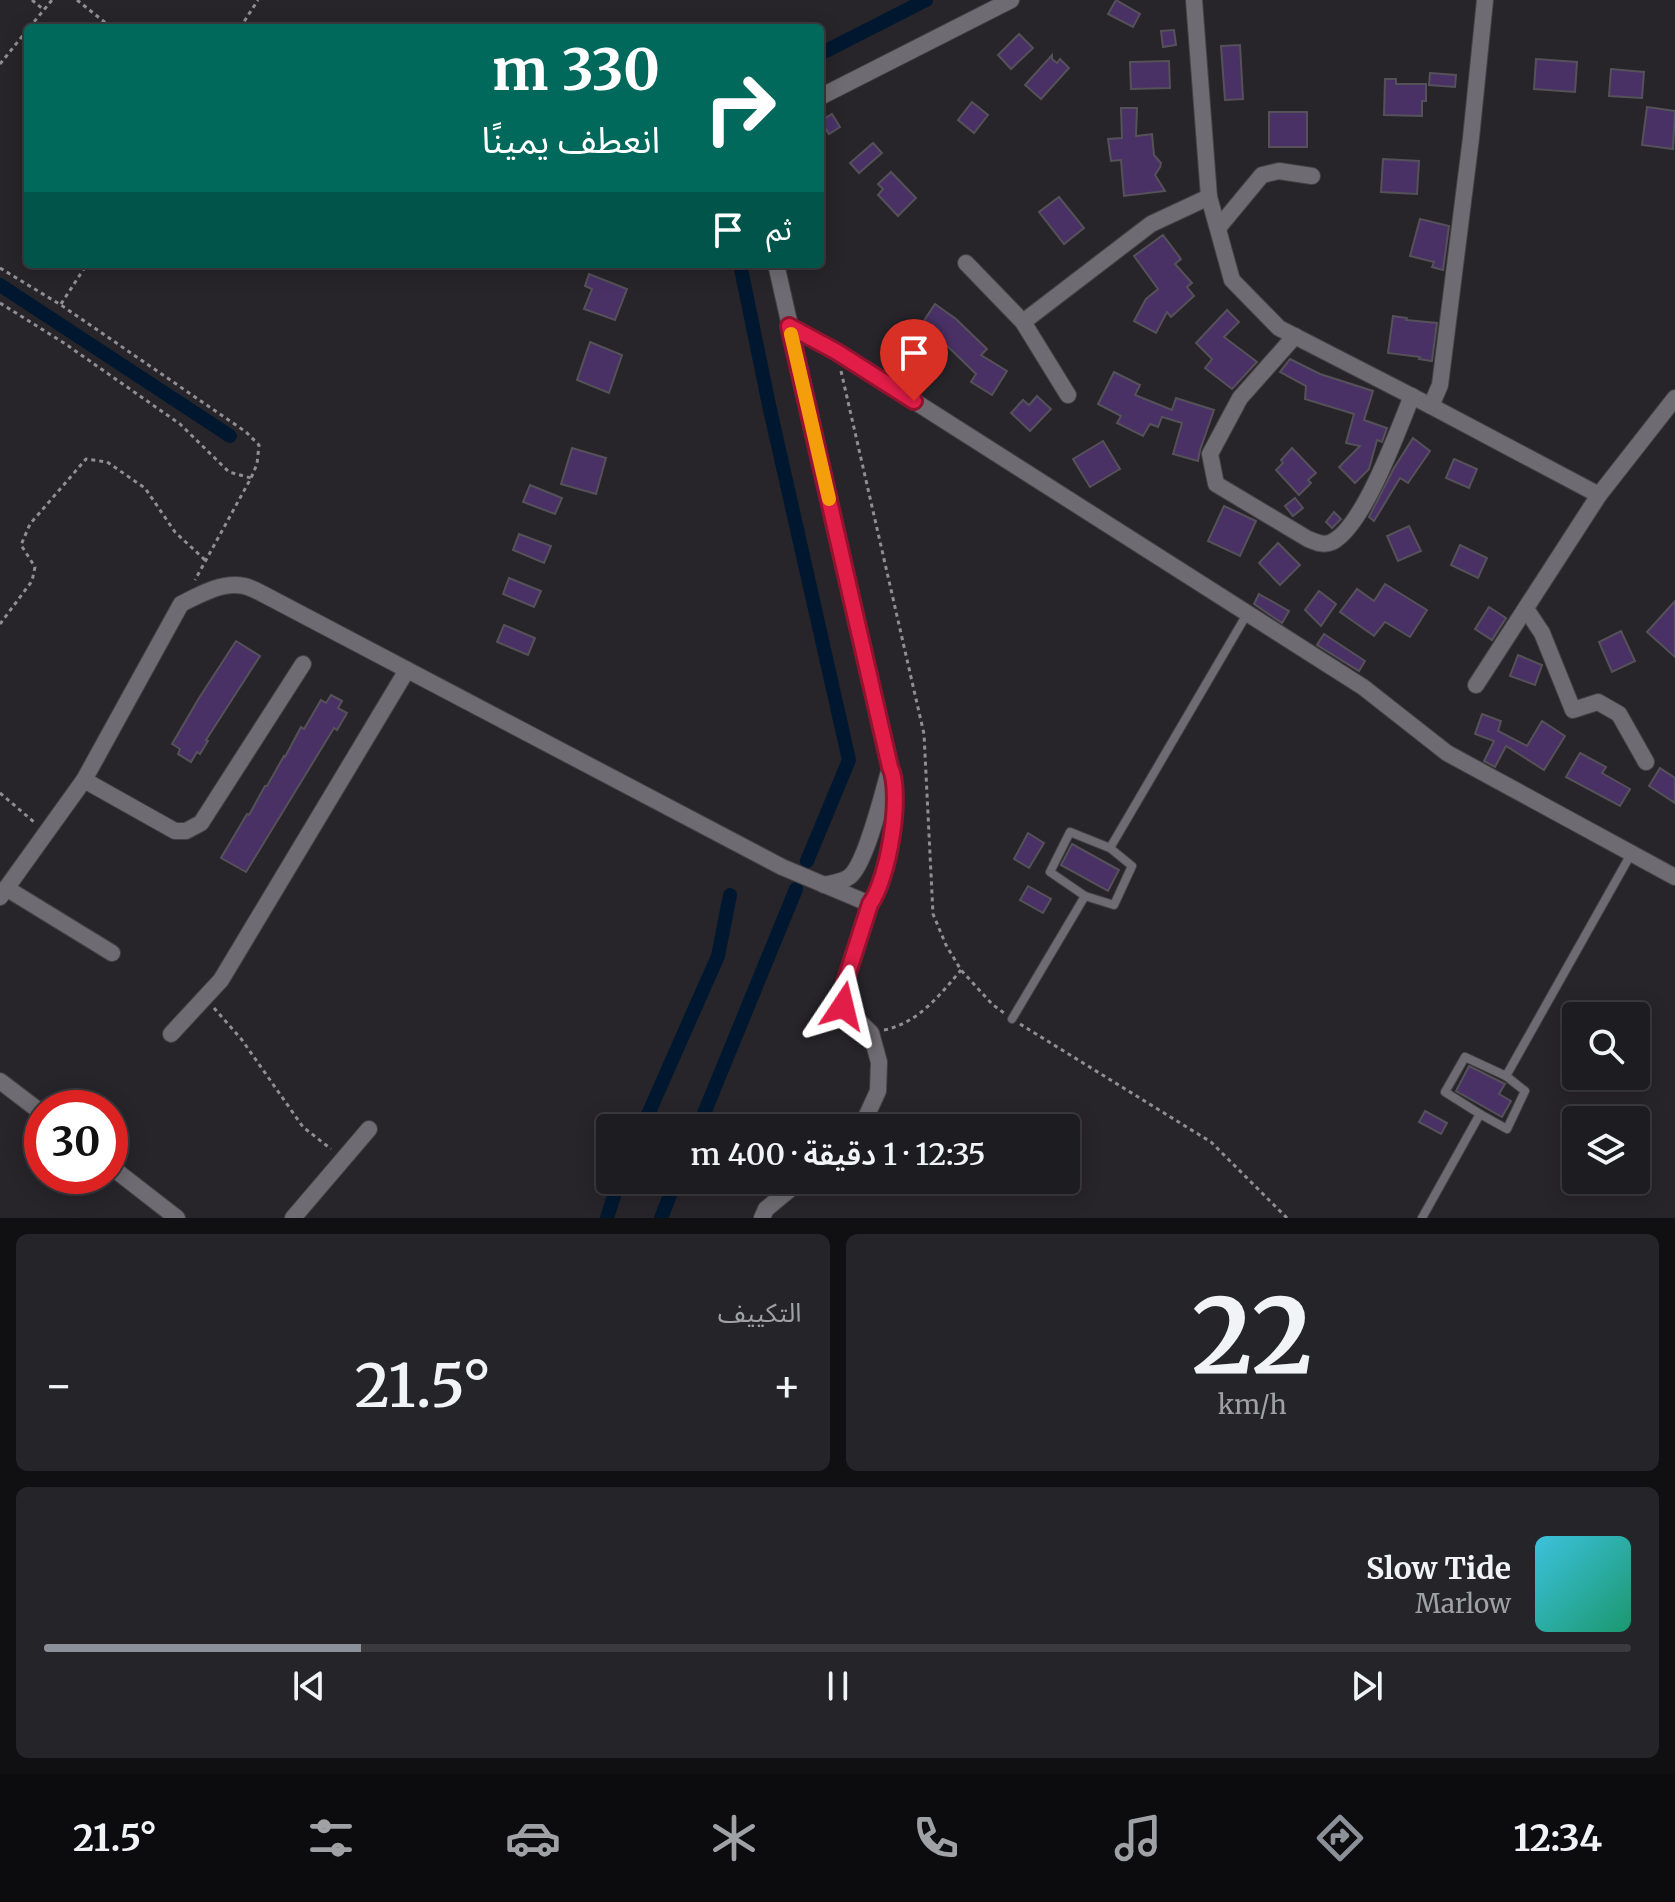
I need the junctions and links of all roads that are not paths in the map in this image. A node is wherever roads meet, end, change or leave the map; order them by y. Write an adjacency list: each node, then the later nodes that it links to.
1 (1011, 0): 4 (street)
2 (1485, 0): 16 (street)
3 (1192, 1): 6 (street)
4 (824, 95)
5 (1312, 176): 7 (street)
6 (1209, 197): 7 (street); 10 (street)
7 (1218, 228): 12 (street)
8 (966, 263): 10 (street)
9 (777, 268): 11 (street)
10 (1023, 322): 13 (street)
11 (789, 326): 19 (street); 24 (street)
12 (1295, 336): 14 (street); 14 (street)
13 (1068, 395)
14 (1412, 396): 16 (street)
15 (1675, 398): 17 (street)
16 (1431, 406): 17 (street)
17 (1599, 495): 18 (street)
18 (1526, 609): 22 (street); 23 (street)
19 (1247, 613): 26 (lane); 27 (street)
20 (303, 664): 25 (street)
21 (407, 670): 25 (street); 29 (street); 35 (street)
22 (1476, 685)
23 (1646, 762)
24 (890, 767): 29 (street); 32 (street)
25 (84, 780): 30 (street)
26 (1110, 848): 31 (lane); 31 (lane)
27 (1631, 854): 28 (street); 36 (lane)
28 (1675, 877)
29 (824, 885): 32 (street)
30 (3, 892): 33 (street)
31 (1085, 896): 34 (lane)
32 (870, 904): 39 (street)
33 (112, 953)
34 (1012, 1019)
35 (171, 1034)
36 (1506, 1076): 40 (lane); 40 (lane)
37 (0, 1081): 38 (street)
38 (24, 1099)
39 (867, 1114)
40 (1480, 1114): 47 (lane)
41 (369, 1129): 45 (street)
42 (128, 1180): 44 (street)
43 (784, 1194): 46 (street)
44 (177, 1218)
45 (293, 1218)
46 (762, 1218)
47 (1422, 1218)

